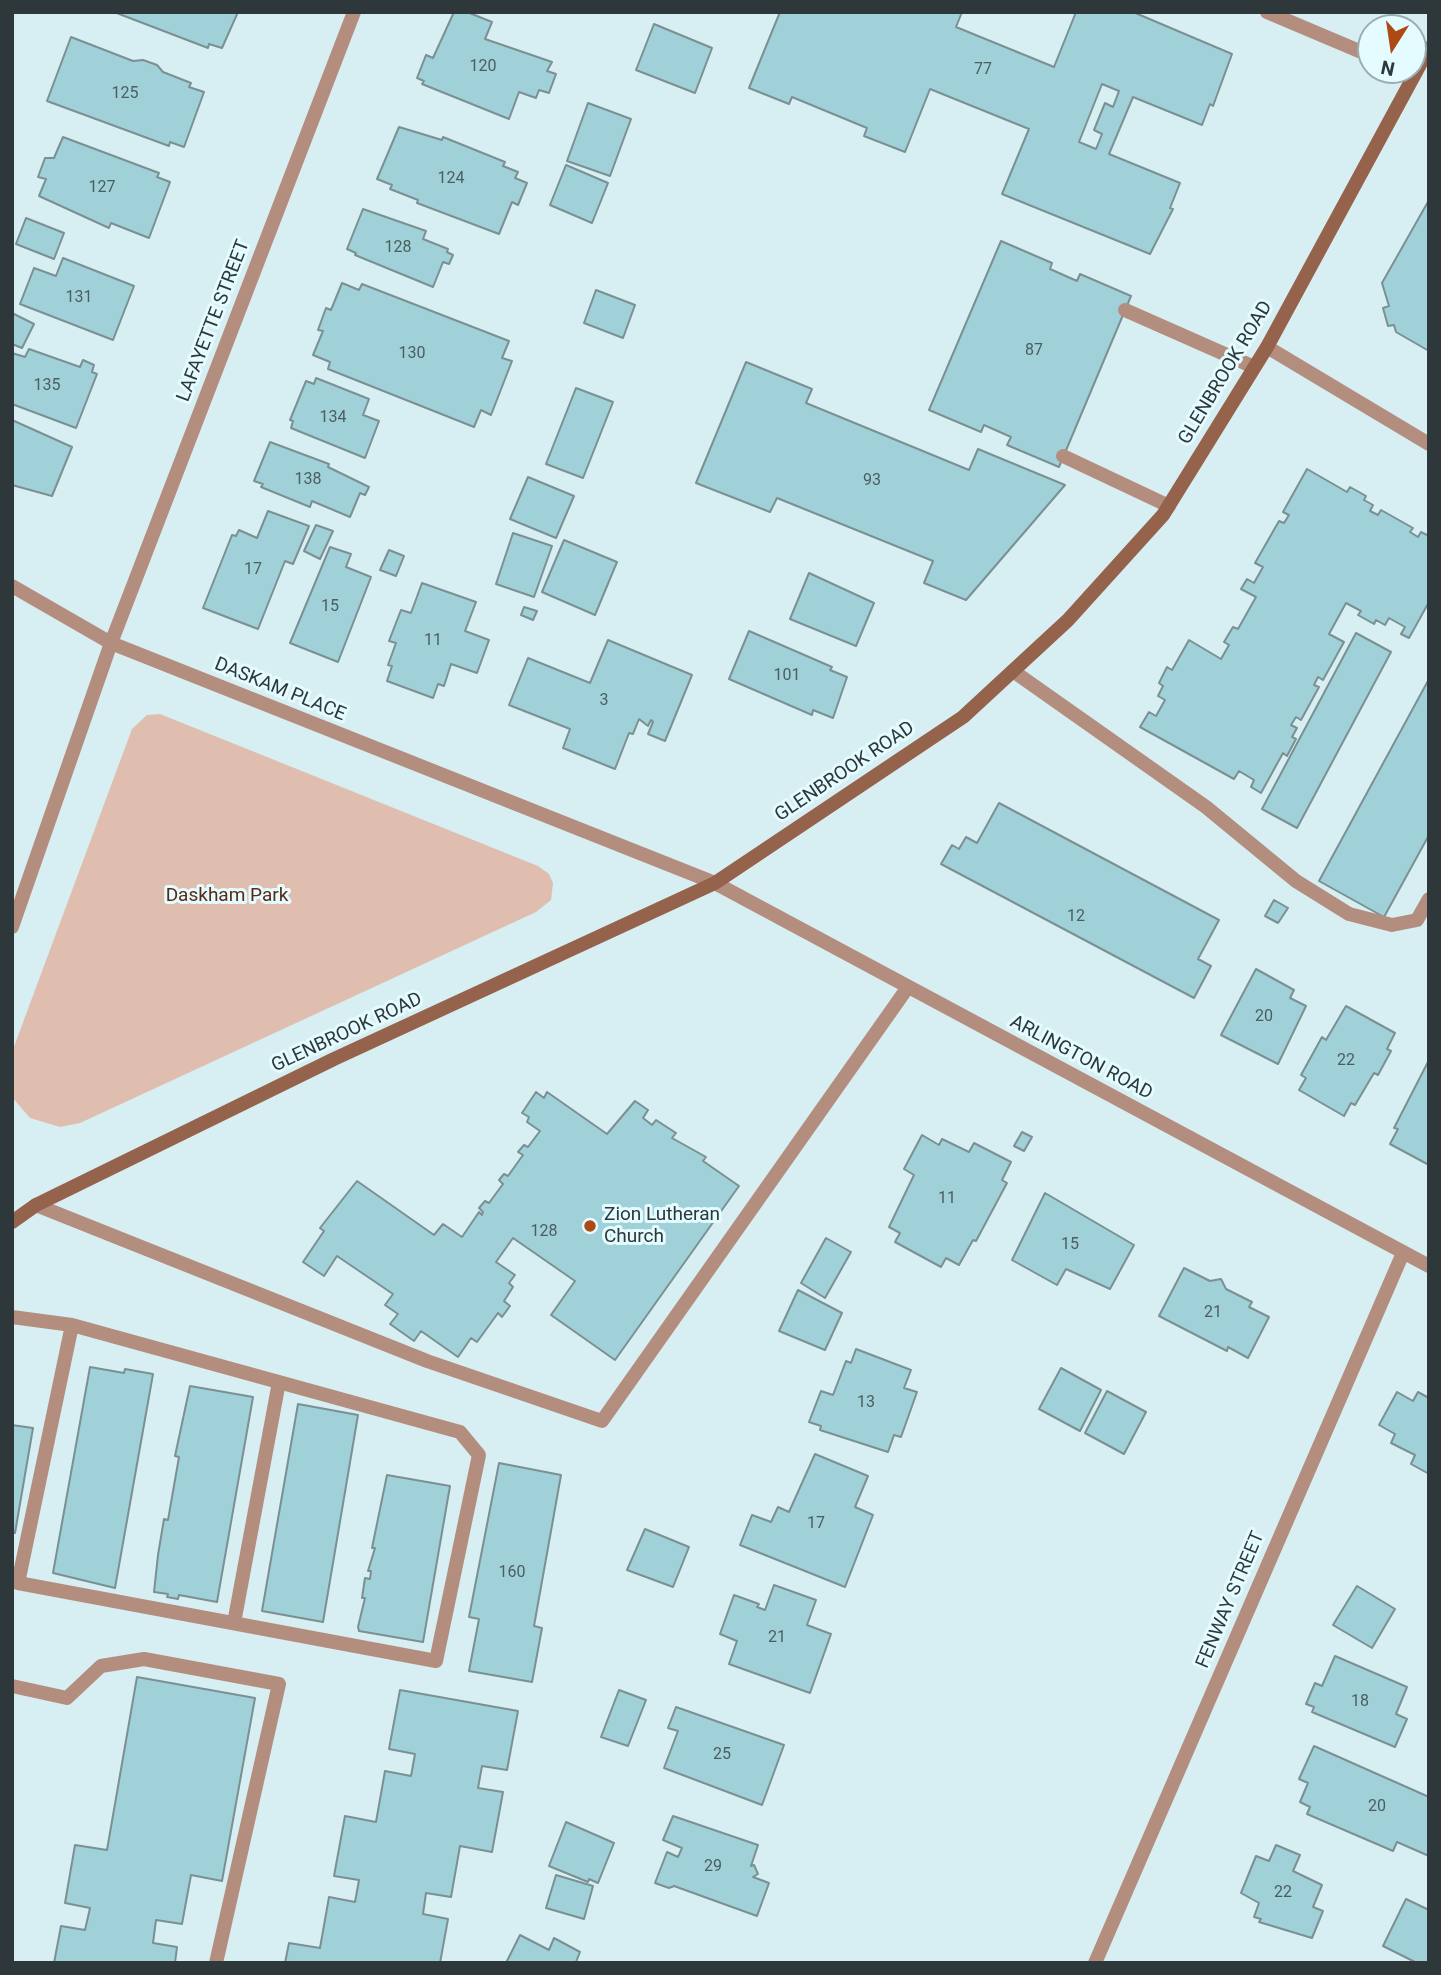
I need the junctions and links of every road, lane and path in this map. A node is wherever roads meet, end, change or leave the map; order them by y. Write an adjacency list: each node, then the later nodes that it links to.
1 (354, 12): 12 (street, LAFAYETTE STREET)
2 (1267, 12): 3 (street)
3 (1357, 50)
4 (1404, 84): 6 (main road, GLENBROOK ROAD)
5 (1125, 310): 7 (street)
6 (1267, 347): 7 (main road, GLENBROOK ROAD); 8 (street)
7 (1254, 367): 10 (main road, GLENBROOK ROAD)
8 (1429, 444)
9 (1063, 456): 10 (street)
10 (1169, 506): 13 (main road, GLENBROOK ROAD)
11 (12, 586): 12 (street, DASKAM PLACE)
12 (111, 643): 14 (street, DASKAM PLACE); 16 (street)
13 (1013, 671): 14 (main road, GLENBROOK ROAD); 15 (street)
14 (715, 883): 17 (street, ARLINGTON ROAD); 18 (main road, GLENBROOK ROAD)
15 (1429, 899)
16 (12, 928)
17 (908, 987): 18 (street); 20 (street, ARLINGTON ROAD)
18 (36, 1205): 19 (main road, GLENBROOK ROAD)
19 (12, 1222)
20 (1403, 1254): 21 (street, ARLINGTON ROAD); 28 (street, FENWAY STREET)
21 (1429, 1266)
22 (12, 1317): 23 (street)
23 (72, 1325): 24 (street); 25 (street)
24 (279, 1382): 25 (street); 25 (street)
25 (234, 1623)
26 (12, 1686): 27 (street)
27 (216, 1963)
28 (1095, 1963)

